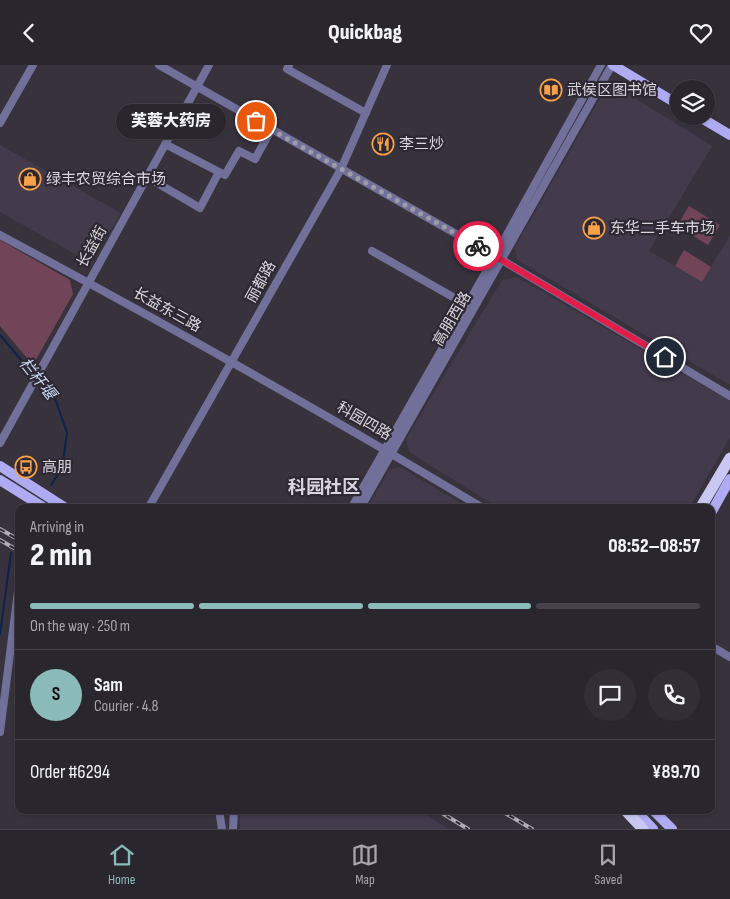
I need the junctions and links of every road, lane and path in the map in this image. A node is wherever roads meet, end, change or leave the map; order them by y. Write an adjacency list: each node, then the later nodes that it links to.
1 (33, 65): 11 (street)
2 (159, 65): 8 (street)
3 (209, 65): 8 (street, 长益街)
4 (289, 65): 10 (street)
5 (600, 65): 21 (street, 高朋西路)
6 (613, 65): 9 (main road); 21 (street, 高朋西路)
7 (385, 66): 10 (street, 丽都路)
8 (197, 87): 13 (street); 15 (street, 长益街)
9 (670, 100)
10 (366, 113): 16 (street, 丽都路)
11 (0, 123)
12 (713, 125): 14 (main road)
13 (272, 130): 16 (street); 17 (street)
14 (730, 135)
15 (165, 144): 17 (street); 18 (street, 长益街)
16 (341, 169): 21 (street); 24 (street, 丽都路)
17 (219, 172): 18 (street)
18 (147, 177): 22 (street, 长益街)
19 (0, 235): 22 (street, 长益东三路)
20 (372, 251): 23 (street)
21 (498, 258): 23 (street, 高朋西路); 25 (street); 27 (street, 高朋西路)
22 (88, 282): 24 (street, 长益东三路); 26 (street, 长益街)
23 (467, 305): 27 (street, 高朋西路)
24 (232, 361): 27 (street, 科园四路); 35 (street, 丽都路)
25 (730, 396)
26 (0, 443)
27 (388, 451): 36 (street, 高朋西路); 37 (street, 高朋西路); 38 (street, 科园四路)
28 (730, 458): 39 (highway)
29 (730, 463): 40 (main road)
30 (0, 467): 34 (main road)
31 (730, 479): 41 (main road)
32 (0, 480): 33 (main road)
33 (38, 504)
34 (59, 504)
35 (151, 504)
36 (354, 504)
37 (362, 504)
38 (476, 504)
39 (705, 504)
40 (705, 504)
41 (715, 506)
42 (15, 614): 45 (street)
43 (715, 648): 44 (street)
44 (730, 657)
45 (0, 732)
46 (220, 814): 53 (street)
47 (224, 814): 53 (street)
48 (230, 814): 54 (street)
49 (234, 814): 54 (street)
50 (629, 814): 55 (highway)
51 (639, 814): 56 (main road)
52 (657, 814): 57 (main road)
53 (223, 829)
54 (232, 829)
55 (643, 829)
56 (653, 829)
57 (672, 829)

